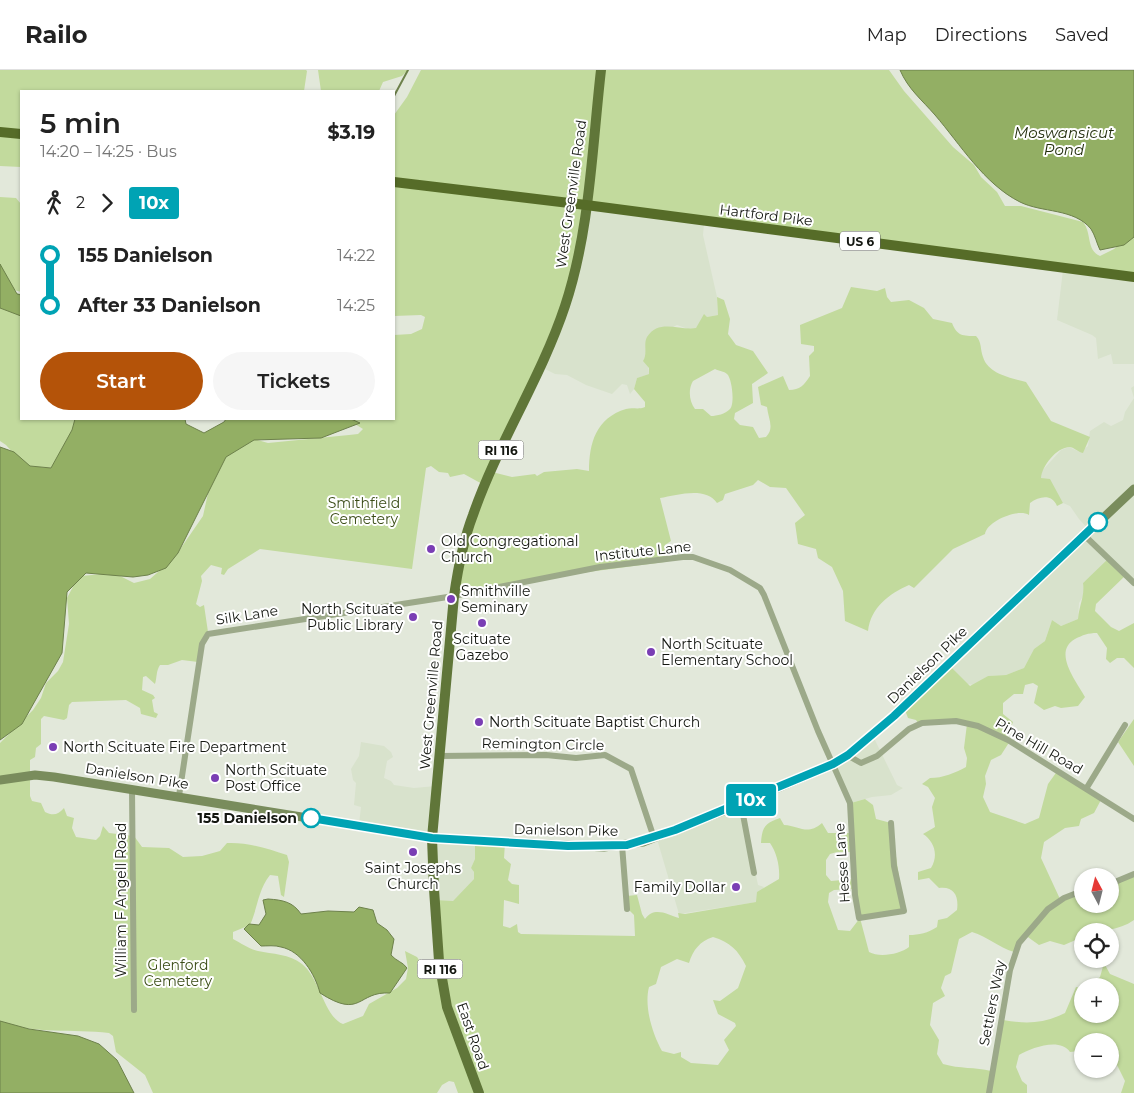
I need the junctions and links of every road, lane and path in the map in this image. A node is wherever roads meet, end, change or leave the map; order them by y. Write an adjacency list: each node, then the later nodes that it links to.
1 (601, 70): 5 (main road, West Greenville Road / RI 116)
2 (0, 132): 3 (highway)
3 (20, 134)
4 (395, 182): 5 (highway, Hartford Pike / US 6)
5 (586, 204): 6 (highway, Hartford Pike / US 6); 10 (main road, West Greenville Road / RI 116)
6 (1134, 277)
7 (1134, 488): 8 (main road, Danielson Pike)
8 (1084, 535): 9 (street); 12 (main road, Danielson Pike)
9 (1134, 584)
10 (454, 596): 13 (main road, West Greenville Road / RI 116); 14 (street, Institute Lane); 18 (street, Silk Lane)
11 (1125, 725): 17 (street)
12 (848, 755): 14 (main road, Danielson Pike); 17 (street, Pine Hill Road)
13 (439, 756): 22 (main road, West Greenville Road / RI 116); 23 (street, Remington Circle)
14 (833, 764): 19 (main road, Danielson Pike); 21 (street, Hesse Lane)
15 (0, 780): 16 (main road, Danielson Pike)
16 (132, 789): 18 (main road, Danielson Pike); 30 (street, William F Angell Road)
17 (1086, 789): 20 (street, Pine Hill Road)
18 (179, 796): 22 (main road, Danielson Pike)
19 (741, 804): 23 (main road, Danielson Pike); 25 (street)
20 (1134, 819)
21 (891, 823)
22 (432, 838): 24 (main road, Danielson Pike); 31 (main road, East Road / RI 116)
23 (654, 838): 24 (main road, Danielson Pike)
24 (622, 845): 29 (street)
25 (754, 873)
26 (1134, 874): 27 (street)
27 (1119, 880)
28 (1074, 894): 32 (street, Settlers Way)
29 (627, 909)
30 (134, 1010)
31 (479, 1093)
32 (989, 1093)

